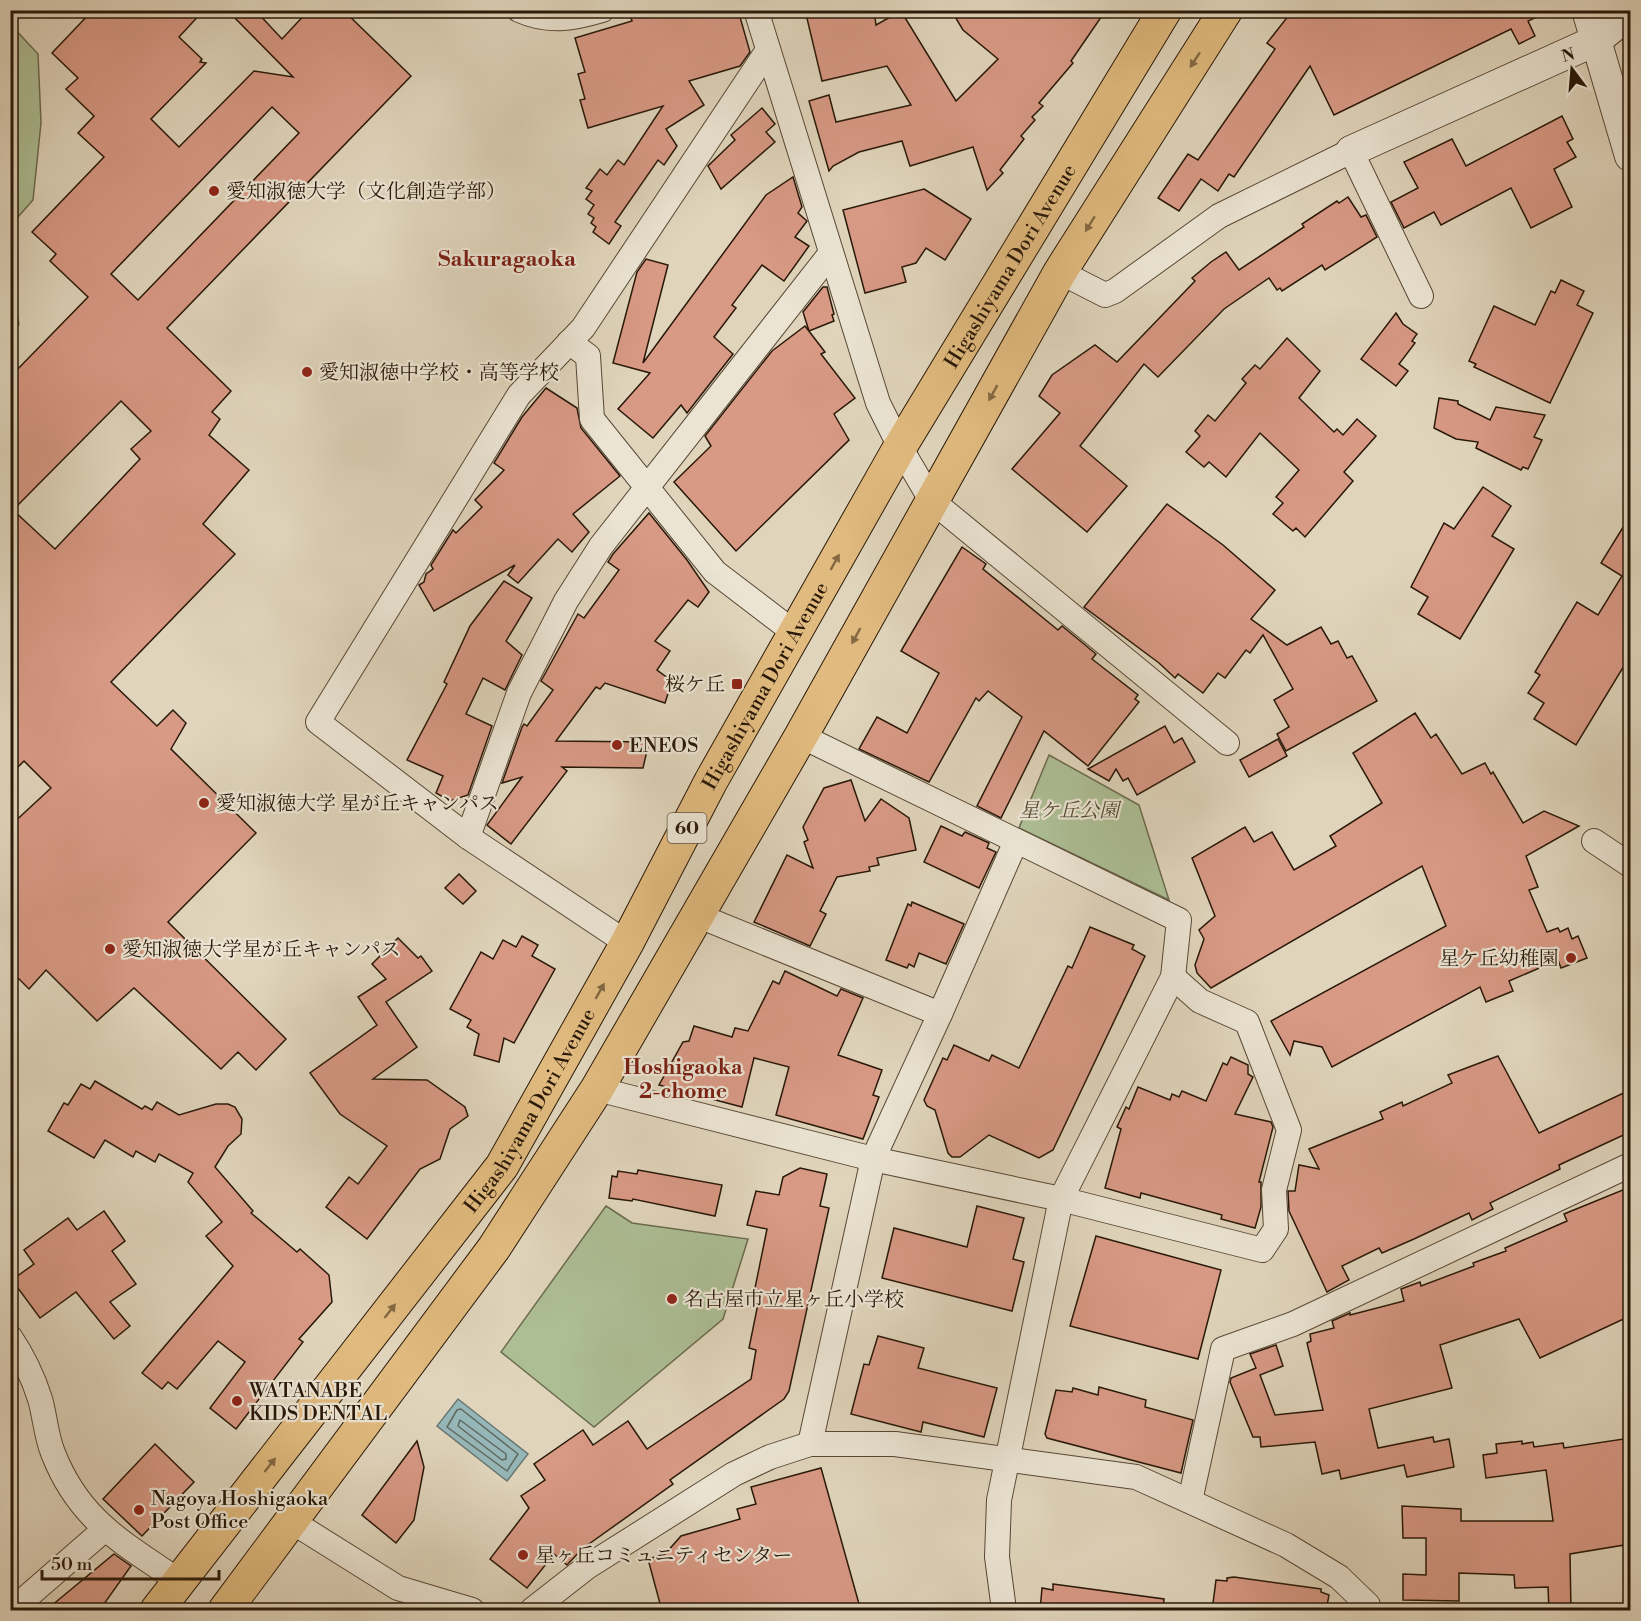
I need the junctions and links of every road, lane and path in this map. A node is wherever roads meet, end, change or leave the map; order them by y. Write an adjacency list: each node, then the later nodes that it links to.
1 (519, 10): 2 (street)
2 (602, 10)
3 (756, 10): 9 (street)
4 (1165, 10): 16 (main road, Higashiyama Dori Avenue / 60)
5 (1226, 10): 13 (main road, 60, one-way to 13)
6 (1587, 10): 8 (street)
7 (1630, 13): 8 (street)
8 (1597, 40): 10 (street); 11 (street)
9 (768, 50): 12 (street); 15 (street)
10 (1351, 151): 13 (street); 14 (street)
11 (1630, 156)
12 (831, 253): 16 (street); 17 (street)
13 (1060, 272): 18 (main road, 60, one-way to 18)
14 (1421, 296)
15 (569, 342): 17 (street); 22 (street)
16 (900, 447): 18 (street); 19 (main road, Higashiyama Dori Avenue / 60, one-way to 16)
17 (649, 488): 19 (street); 22 (street)
18 (931, 500): 20 (main road, 60, one-way to 20); 21 (street)
19 (795, 633): 27 (main road, Higashiyama Dori Avenue / 60)
20 (801, 736): 23 (street); 26 (main road, 60)
21 (1227, 743)
22 (468, 837): 27 (street)
23 (1016, 841): 28 (street); 29 (street)
24 (1594, 841): 25 (street)
25 (1630, 866)
26 (699, 916): 29 (street); 30 (main road, 60)
27 (627, 943): 40 (main road, Higashiyama Dori Avenue / 60, one-way to 27)
28 (1173, 977): 33 (street); 33 (street)
29 (940, 1014): 31 (street)
30 (597, 1089): 31 (street); 38 (main road, 60)
31 (873, 1159): 33 (street); 35 (street)
32 (1630, 1165): 37 (street)
33 (1061, 1199): 36 (street)
34 (10, 1337): 39 (street)
35 (810, 1444): 36 (street); 45 (street)
36 (1009, 1460): 37 (street); 46 (street)
37 (1190, 1501): 47 (street)
38 (291, 1521): 43 (main road, 60); 44 (street)
39 (104, 1530): 40 (street); 41 (street)
40 (179, 1581): 42 (main road, Higashiyama Dori Avenue / 60)
41 (12, 1611)
42 (157, 1611)
43 (225, 1611)
44 (472, 1611)
45 (532, 1611)
46 (1004, 1611)
47 (1369, 1611)

